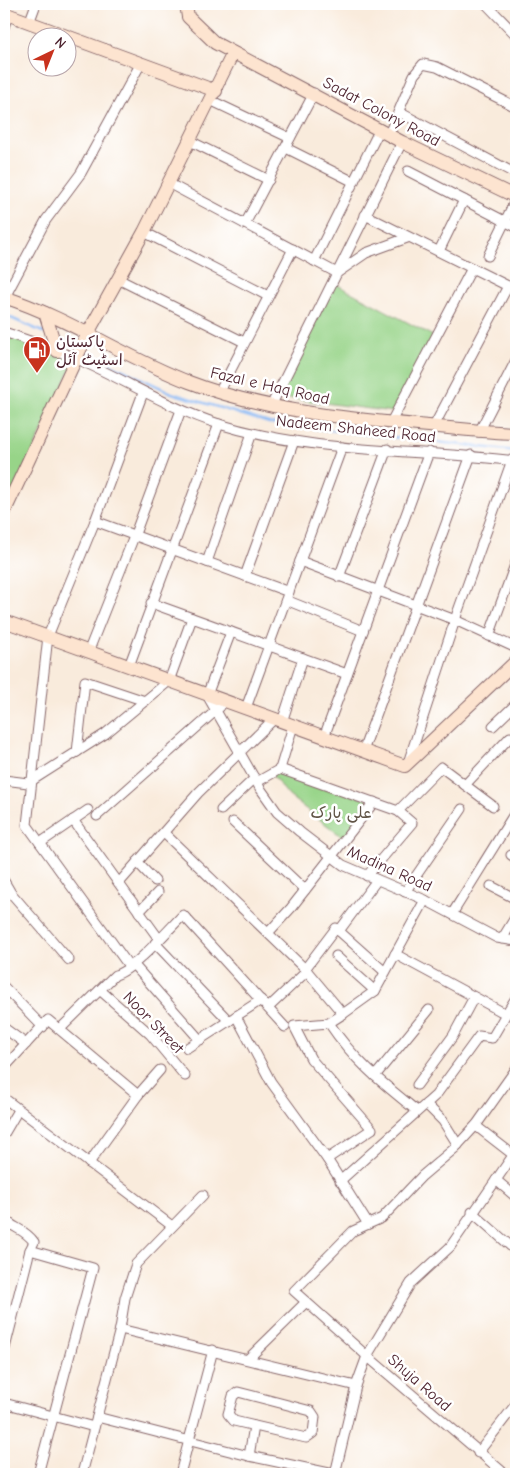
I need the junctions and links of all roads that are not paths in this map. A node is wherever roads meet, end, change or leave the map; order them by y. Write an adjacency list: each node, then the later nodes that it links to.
1 (36, 4): 5 (street)
2 (186, 4): 7 (street, Sadat Colony Road)
3 (486, 4): 6 (street)
4 (5, 18): 5 (street)
5 (30, 23): 8 (street)
6 (516, 35)
7 (233, 53): 9 (street, Sadat Colony Road); 10 (street)
8 (141, 63): 10 (street); 40 (street)
9 (314, 93): 13 (street, Sadat Colony Road); 14 (street)
10 (213, 95): 14 (street); 15 (street)
11 (516, 107): 12 (street)
12 (399, 112): 13 (street); 19 (street)
13 (384, 132): 16 (street, Sadat Colony Road); 21 (street)
14 (290, 138): 17 (street)
15 (190, 141): 20 (street); 22 (street)
16 (402, 142): 23 (street, Sadat Colony Road); 25 (street)
17 (286, 148): 20 (street); 21 (street)
18 (408, 171): 24 (street)
19 (516, 174)
20 (269, 180): 27 (street)
21 (354, 182): 34 (street)
22 (168, 183): 27 (street); 29 (street)
23 (516, 198): 26 (street)
24 (464, 200): 26 (street); 32 (street)
25 (365, 215): 30 (street); 36 (street)
26 (505, 222): 28 (street); 33 (street)
27 (245, 224): 31 (street)
28 (516, 227)
29 (144, 232): 37 (street); 39 (street)
30 (407, 238): 32 (street); 36 (street)
31 (293, 249): 34 (street); 39 (street)
32 (439, 251): 35 (street)
33 (488, 256)
34 (314, 260): 36 (street)
35 (472, 268): 38 (street); 52 (street)
36 (337, 273): 50 (street)
37 (118, 279): 43 (street); 44 (street)
38 (512, 288): 54 (street)
39 (268, 296): 44 (street)
40 (4, 297): 41 (street, Fazal e Haq Road)
41 (45, 313): 43 (street, Fazal e Haq Road); 45 (street)
42 (4, 332): 45 (street, Nadeem Shaheed Road)
43 (86, 336): 46 (street); 49 (street, Fazal e Haq Road)
44 (244, 342): 49 (street)
45 (57, 350): 46 (street, Nadeem Shaheed Road)
46 (76, 356): 48 (street, Nadeem Shaheed Road); 64 (street)
47 (516, 360): 56 (street)
48 (143, 393): 51 (street, Nadeem Shaheed Road); 65 (street)
49 (219, 393): 50 (street, Fazal e Haq Road)
50 (271, 406): 52 (street, Fazal e Haq Road)
51 (182, 410): 53 (street, Nadeem Shaheed Road); 66 (street)
52 (391, 422): 54 (street, Fazal e Haq Road)
53 (219, 424): 55 (street, Nadeem Shaheed Road); 67 (street)
54 (434, 426): 56 (street, Fazal e Haq Road)
55 (252, 432): 58 (street, Nadeem Shaheed Road); 69 (street)
56 (479, 432): 57 (street, Fazal e Haq Road)
57 (516, 433)
58 (294, 441): 59 (street, Nadeem Shaheed Road); 71 (street)
59 (342, 446): 60 (street, Nadeem Shaheed Road); 68 (street)
60 (387, 449): 61 (street, Nadeem Shaheed Road); 72 (street)
61 (429, 452): 62 (street, Nadeem Shaheed Road); 73 (street)
62 (471, 455): 63 (street, Nadeem Shaheed Road); 76 (street)
63 (514, 460): 78 (street)
64 (4, 513)
65 (95, 521): 66 (street); 82 (street)
66 (135, 534): 67 (street); 86 (street)
67 (174, 549): 69 (street); 75 (street)
68 (300, 561): 72 (street); 74 (street)
69 (207, 562): 71 (street)
70 (516, 562): 83 (street)
71 (245, 576): 74 (street)
72 (339, 577): 73 (street)
73 (378, 592): 76 (street); 80 (street)
74 (287, 596): 80 (street); 84 (street)
75 (151, 603): 77 (street); 89 (street)
76 (416, 605): 78 (street); 101 (street)
77 (192, 618): 81 (street); 91 (street)
78 (455, 620): 83 (street); 104 (street)
79 (4, 621): 82 (street)
80 (364, 631): 90 (street)
81 (231, 632): 84 (street); 92 (street)
82 (48, 636): 86 (street); 107 (street)
83 (489, 636): 85 (street)
84 (269, 645): 87 (street); 96 (street)
85 (516, 648)
86 (89, 650): 89 (street)
87 (303, 658): 90 (street); 97 (street)
88 (516, 661): 104 (street)
89 (129, 666): 91 (street)
90 (347, 674): 99 (street)
91 (169, 681): 92 (street); 93 (street)
92 (207, 695): 95 (street)
93 (145, 701): 102 (street); 102 (street)
94 (516, 704): 98 (street)
95 (221, 706): 96 (street); 103 (street, Madina Road); 117 (street)
96 (246, 708): 97 (street)
97 (283, 722): 99 (street); 103 (street); 105 (street)
98 (493, 726)
99 (324, 737): 101 (street)
100 (510, 737): 109 (street)
101 (363, 751): 104 (street)
102 (77, 752): 107 (street)
103 (241, 752): 108 (street, Madina Road); 120 (street)
104 (408, 763)
105 (280, 769): 108 (street); 110 (street)
106 (4, 780): 107 (street)
107 (33, 780): 121 (street)
108 (256, 780): 114 (street); 122 (street, Madina Road)
109 (465, 785): 111 (street); 115 (street)
110 (374, 802): 115 (street); 122 (street)
111 (492, 806)
112 (462, 809): 132 (street)
113 (88, 810): 118 (street)
114 (221, 810)
115 (398, 811): 124 (street)
116 (516, 811): 136 (street)
117 (97, 816)
118 (73, 820): 121 (street); 128 (street)
119 (233, 822): 130 (street)
120 (164, 833): 123 (street); 139 (street)
121 (40, 844): 146 (street)
122 (331, 856): 124 (street, Madina Road); 130 (street)
123 (138, 862): 127 (street); 128 (street)
124 (367, 876): 125 (street, Madina Road)
125 (377, 880): 132 (street, Madina Road); 138 (street)
126 (4, 881): 145 (street)
127 (155, 881)
128 (119, 884): 135 (street)
129 (491, 886): 134 (street)
130 (305, 890): 139 (street)
131 (158, 892): 135 (street)
132 (405, 892): 133 (street, Madina Road)
133 (425, 900): 136 (street, Madina Road); 143 (street)
134 (516, 900)
135 (140, 912): 141 (street)
136 (452, 914): 140 (street, Madina Road)
137 (516, 916): 140 (street)
138 (339, 931): 147 (street); 148 (street)
139 (268, 933): 147 (street)
140 (502, 939): 142 (street, Madina Road)
141 (157, 941): 146 (street); 154 (street); 159 (street)
142 (516, 941)
143 (395, 954): 148 (street); 152 (street)
144 (336, 956): 151 (street)
145 (69, 960)
146 (131, 965): 150 (street); 165 (street)
147 (306, 970): 155 (street); 157 (street)
148 (385, 972): 151 (street)
149 (4, 987): 161 (street)
150 (100, 990): 164 (street); 171 (street, Noor Street)
151 (375, 991): 157 (street)
152 (474, 996): 158 (street); 173 (street)
153 (516, 998): 158 (street)
154 (261, 1000): 155 (street); 159 (street)
155 (268, 1008): 162 (street)
156 (429, 1010): 172 (street)
157 (343, 1014): 160 (street)
158 (506, 1014): 176 (street)
159 (232, 1019): 165 (street); 183 (street)
160 (329, 1023): 172 (street); 183 (street)
161 (43, 1026): 164 (street); 166 (street)
162 (285, 1027)
163 (4, 1028): 166 (street)
164 (60, 1029): 174 (street)
165 (200, 1040): 167 (street)
166 (26, 1044): 168 (street)
167 (187, 1048)
168 (4, 1068)
169 (516, 1069): 179 (street)
170 (160, 1070): 174 (street)
171 (185, 1076)
172 (375, 1076): 178 (street)
173 (418, 1085)
174 (138, 1095): 184 (street)
175 (4, 1098): 177 (street)
176 (426, 1104): 178 (street); 181 (street)
177 (18, 1110): 180 (street); 184 (street)
178 (417, 1111): 186 (street)
179 (476, 1126): 181 (street); 182 (street)
180 (4, 1134)
181 (458, 1145): 191 (street)
182 (515, 1155): 185 (street)
183 (327, 1159): 186 (street)
184 (89, 1164): 192 (street)
185 (496, 1180): 188 (street); 189 (street)
186 (340, 1181): 191 (street)
187 (202, 1195): 192 (street)
188 (516, 1197)
189 (472, 1212): 194 (street); 199 (street)
190 (4, 1218): 193 (street)
191 (368, 1224): 195 (street)
192 (172, 1226): 196 (street)
193 (30, 1250): 198 (street); 204 (street)
194 (516, 1250)
195 (306, 1302): 199 (street); 200 (street)
196 (120, 1329): 197 (street); 205 (street)
197 (213, 1350): 200 (street); 208 (street)
198 (4, 1352)
199 (367, 1356): 201 (street, Shuja Road); 209 (street, Shuja Road)
200 (248, 1359): 201 (street)
201 (356, 1386): 214 (street, Shuja Road)
202 (4, 1403): 204 (street)
203 (516, 1404): 209 (street)
204 (55, 1416): 207 (street); 211 (street)
205 (97, 1417): 207 (street); 208 (street)
206 (254, 1426): 206 (street); 210 (street)
207 (94, 1427): 212 (street)
208 (189, 1441): 210 (street); 213 (street)
209 (478, 1453): 215 (street, Shuja Road)
210 (248, 1456): 214 (street)
211 (38, 1474)
212 (82, 1474)
213 (180, 1474)
214 (334, 1474)
215 (505, 1474)

